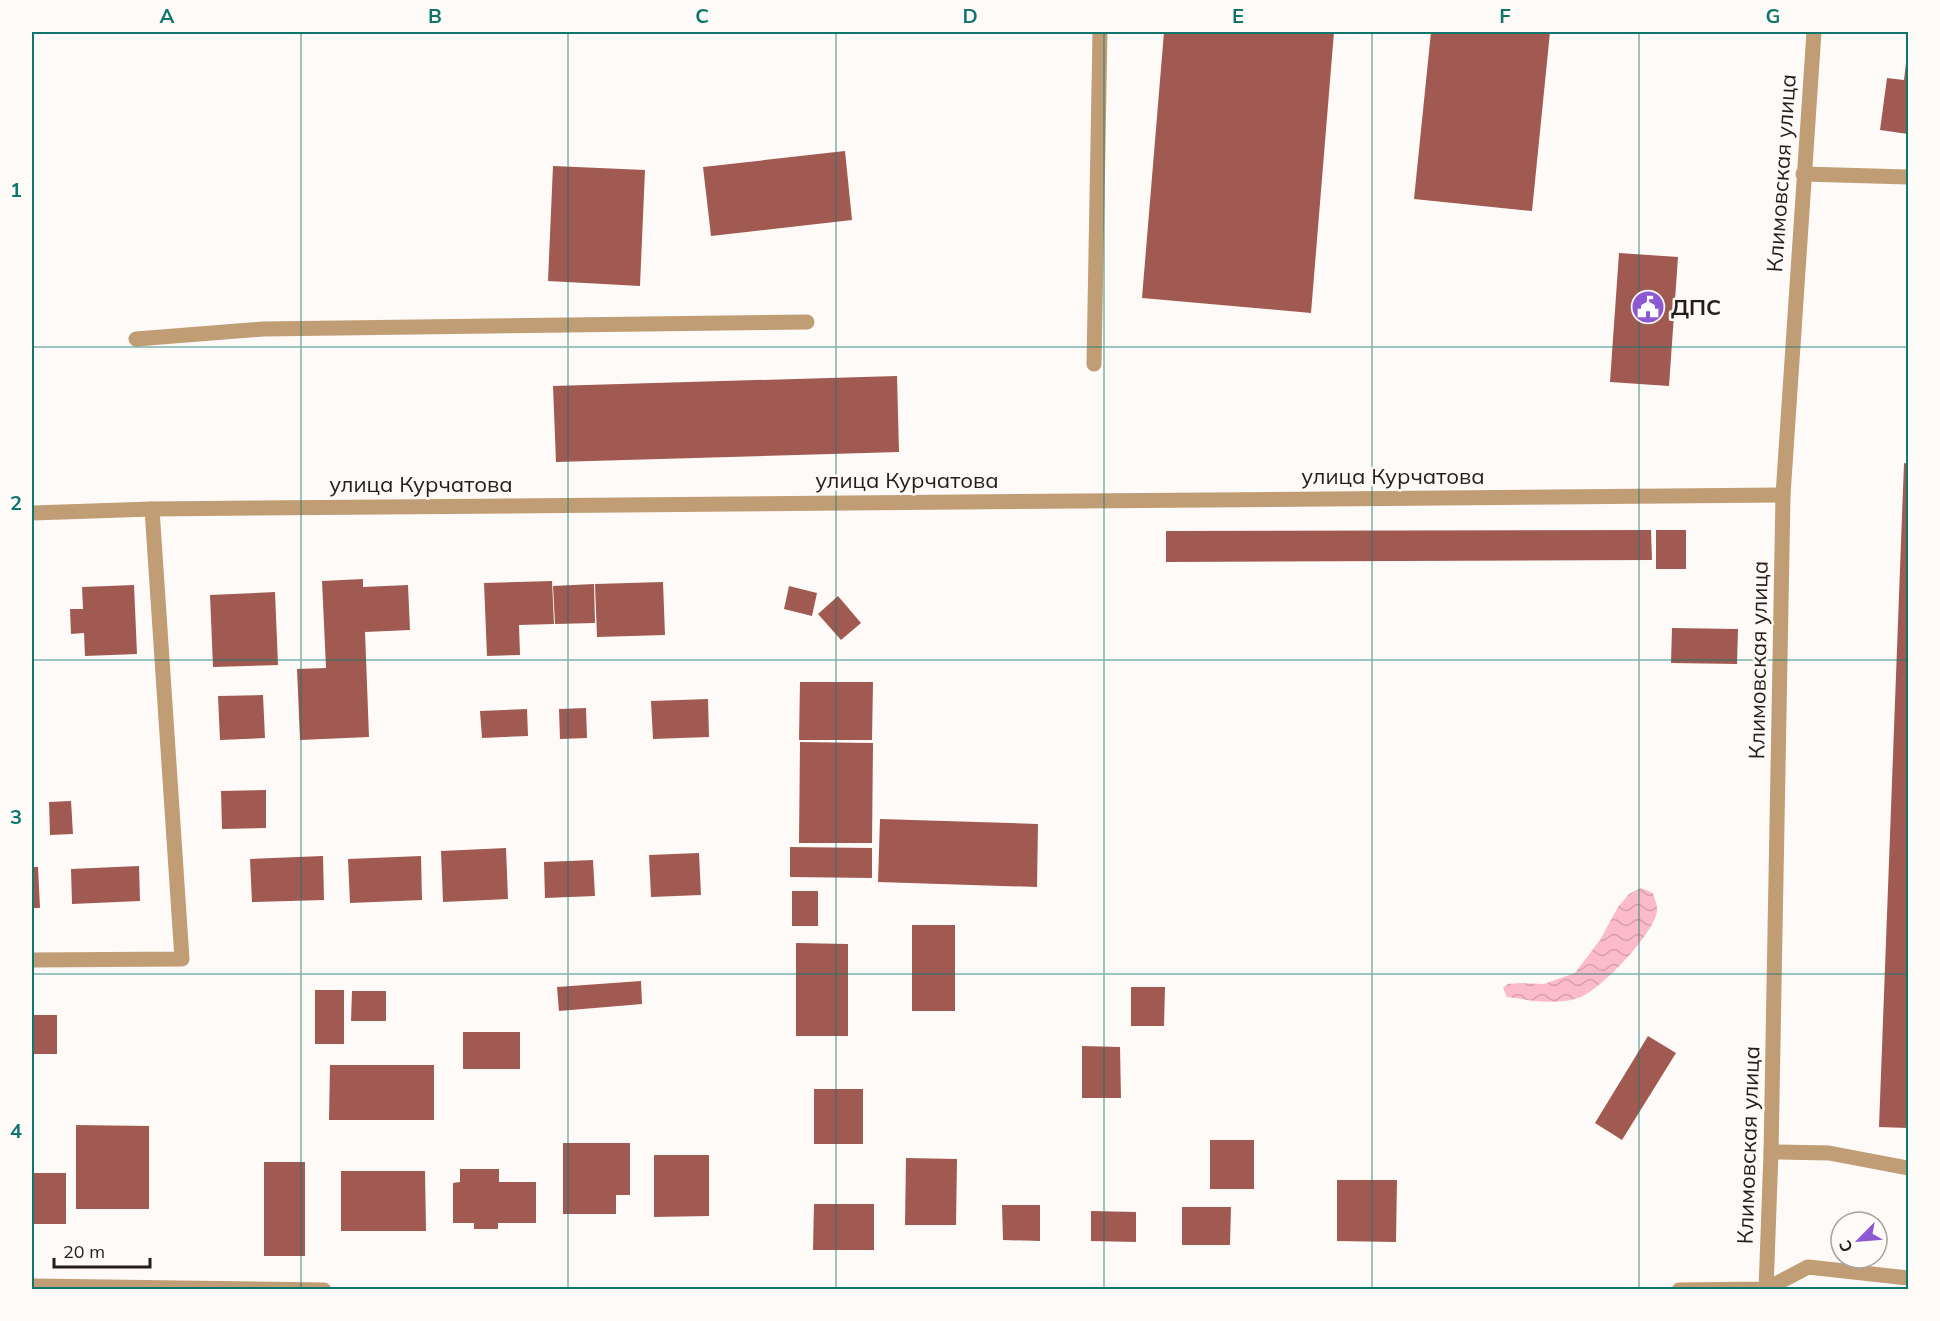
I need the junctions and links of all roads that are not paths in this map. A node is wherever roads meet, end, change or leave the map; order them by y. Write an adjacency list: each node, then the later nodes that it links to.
1 (1100, 32): 7 (street)
2 (1814, 32): 3 (street, Климовская улица)
3 (1803, 174): 4 (street); 8 (street, Климовская улица)
4 (1908, 177)
5 (807, 322): 6 (street)
6 (136, 339)
7 (1094, 364)
8 (1783, 495): 9 (street, улица Курчатова); 12 (street, Климовская улица)
9 (152, 509): 10 (street, улица Курчатова); 11 (street)
10 (32, 513)
11 (32, 960)
12 (1771, 1152): 13 (street); 16 (street, Климовская улица)
13 (1908, 1168)
14 (1908, 1278): 16 (street)
15 (32, 1286): 17 (street)
16 (1766, 1289): 18 (street)
17 (324, 1290)
18 (1679, 1290)

